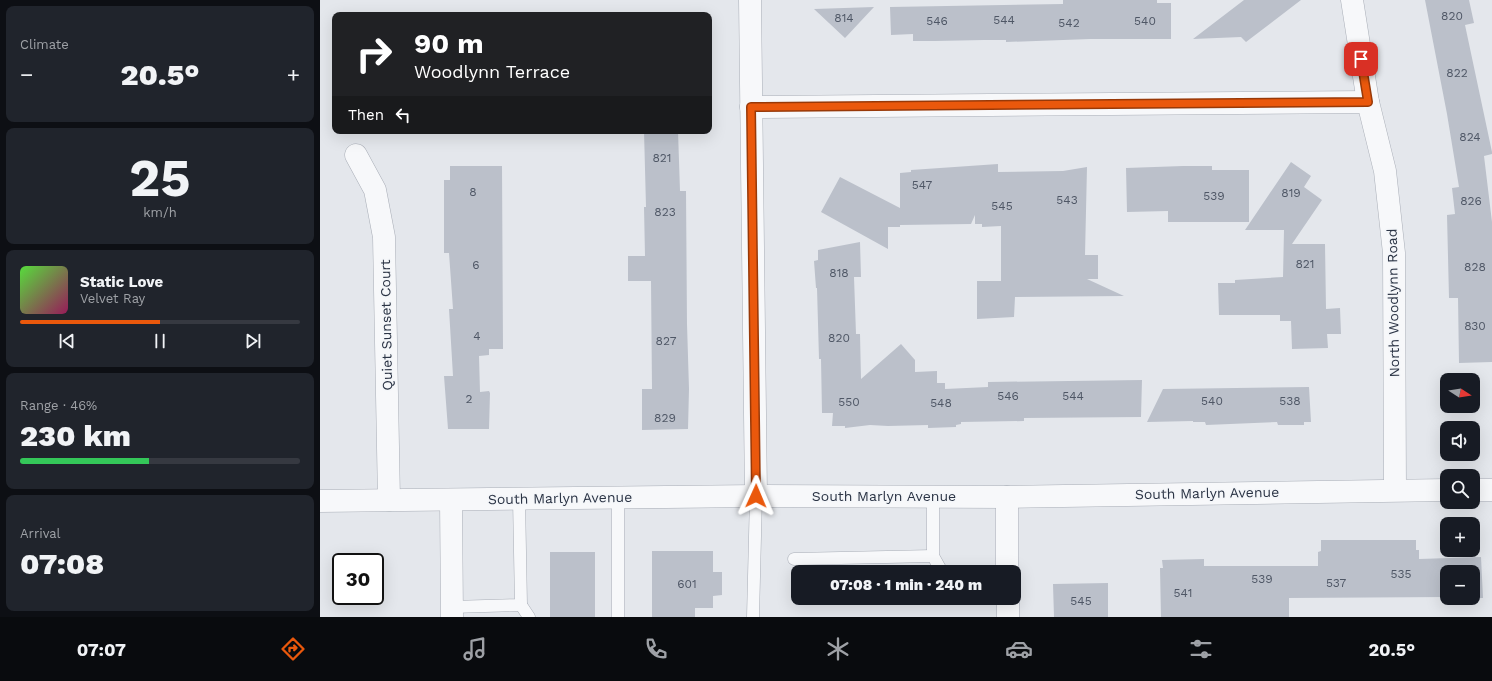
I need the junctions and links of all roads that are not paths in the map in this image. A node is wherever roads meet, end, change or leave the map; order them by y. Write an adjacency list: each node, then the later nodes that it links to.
1 (750, 0): 4 (street)
2 (1352, 0): 3 (street, North Woodlynn Road)
3 (1368, 102): 4 (street); 6 (street, North Woodlynn Road)
4 (751, 107): 10 (street)
5 (356, 155): 16 (street, Quiet Sunset Court)
6 (1395, 490): 7 (street, South Marlyn Avenue); 12 (street, South Marlyn Avenue)
7 (1440, 490)
8 (1480, 490): 9 (street)
9 (1492, 490)
10 (756, 496): 11 (street, South Marlyn Avenue); 13 (street, South Marlyn Avenue); 27 (lane)
11 (933, 496): 12 (street, South Marlyn Avenue); 18 (lane)
12 (1007, 497): 21 (street)
13 (618, 498): 14 (street, South Marlyn Avenue); 26 (lane)
14 (520, 499): 17 (street, South Marlyn Avenue); 22 (lane)
15 (320, 500): 16 (street, South Marlyn Avenue)
16 (389, 500): 17 (street, South Marlyn Avenue)
17 (450, 500): 24 (street)
18 (933, 556): 19 (lane); 20 (lane)
19 (794, 560)
20 (938, 565)
21 (1008, 565)
22 (521, 605): 24 (lane); 25 (lane)
23 (1008, 605): 28 (street)
24 (452, 612)
25 (529, 617)
26 (618, 617)
27 (753, 617)
28 (1008, 617)

